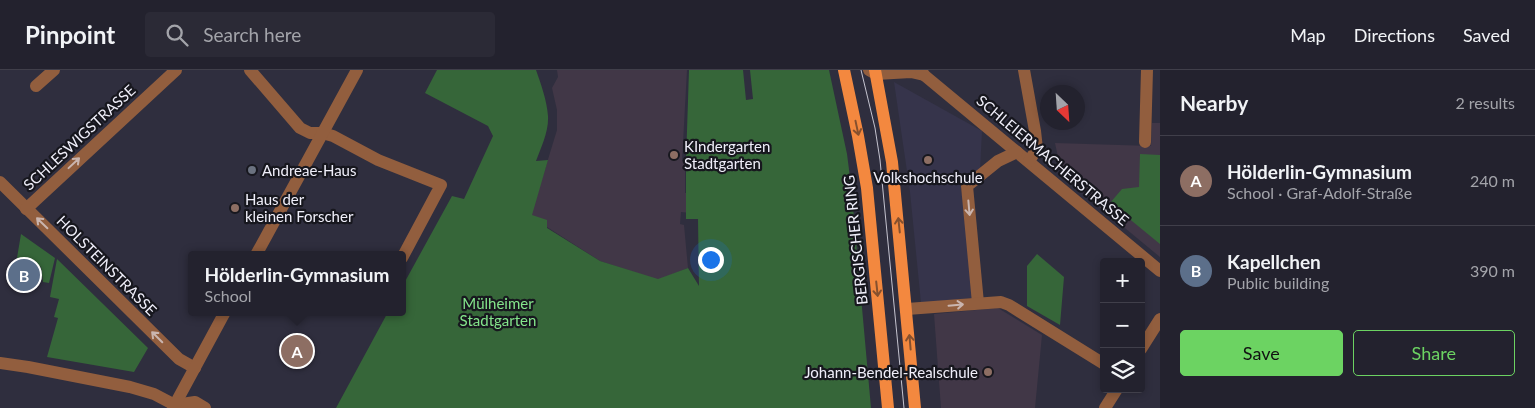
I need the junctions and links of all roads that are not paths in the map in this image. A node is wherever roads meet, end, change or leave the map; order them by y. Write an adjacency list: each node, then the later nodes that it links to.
1 (54, 70): 10 (street)
2 (176, 70): 16 (street, SCHLESWIGSTRASSE, one-way to 2)
3 (250, 70): 11 (street)
4 (357, 70): 11 (street)
5 (844, 70): 31 (main road, BERGISCHER RING, one-way to 31)
6 (1024, 70): 14 (street)
7 (1147, 70): 12 (street)
8 (873, 71): 9 (street, SCHLEIERMACHERSTRASSE); 21 (main road, one-way to 8)
9 (923, 72): 13 (street, SCHLEIERMACHERSTRASSE)
10 (36, 86)
11 (322, 133): 17 (street); 18 (street)
12 (1145, 142)
13 (1017, 152): 14 (street, SCHLEIERMACHERSTRASSE); 20 (street, one-way to 20)
14 (1029, 161): 19 (street, SCHLEIERMACHERSTRASSE)
15 (0, 182): 16 (street, HOLSTEINSTRASSE)
16 (26, 209): 27 (street, HOLSTEINSTRASSE, one-way to 16)
17 (258, 251)
18 (406, 251)
19 (1160, 271)
20 (978, 303): 21 (street, one-way to 20); 25 (street)
21 (907, 309): 32 (main road, one-way to 21)
22 (223, 316): 27 (street)
23 (1160, 319): 24 (street)
24 (1142, 348)
25 (1100, 361)
26 (0, 363): 29 (street)
27 (195, 368): 29 (street)
28 (1114, 393): 33 (street)
29 (175, 407): 30 (street)
30 (205, 408)
31 (888, 408)
32 (916, 408)
33 (1105, 408)

